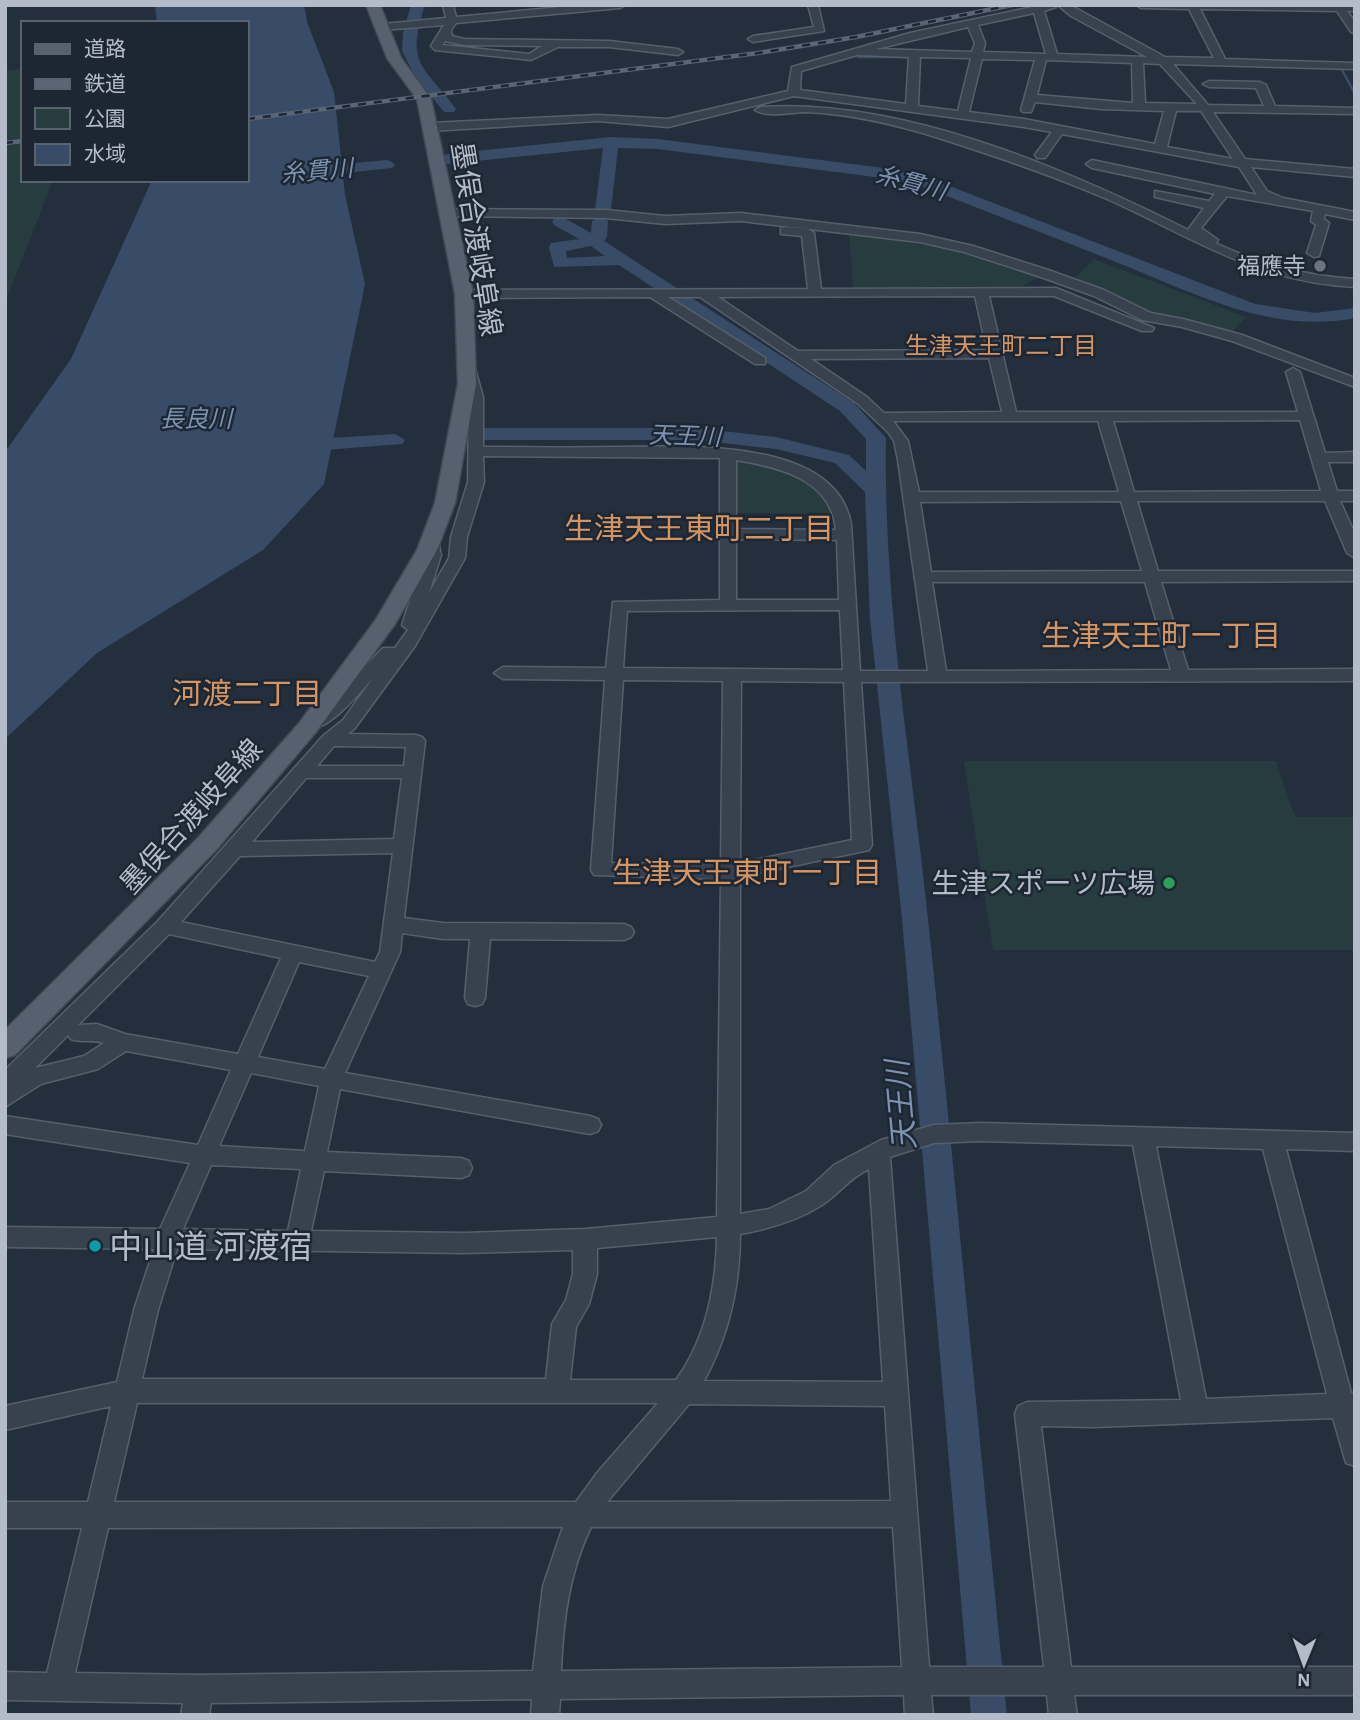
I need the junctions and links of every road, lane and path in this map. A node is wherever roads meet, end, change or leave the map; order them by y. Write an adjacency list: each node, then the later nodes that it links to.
1 (373, 5): 17 (main road, 墨俣合渡岐阜線)
2 (448, 5): 16 (street)
3 (471, 5): 16 (street)
4 (620, 5): 9 (street)
5 (813, 5): 19 (street)
6 (1063, 5): 7 (street); 14 (street); 27 (street)
7 (1070, 5)
8 (1141, 5): 10 (street)
9 (607, 6): 16 (street)
10 (1190, 6): 11 (street); 28 (street)
11 (1231, 6): 12 (street)
12 (1340, 8): 13 (street); 18 (street)
13 (1355, 8)
14 (1038, 9): 15 (street); 25 (street)
15 (972, 23): 22 (street); 24 (street)
16 (452, 24): 17 (street); 20 (street); 20 (street)
17 (385, 27): 42 (main road, 墨俣合渡岐阜線)
18 (1355, 30)
19 (753, 40)
20 (558, 42): 21 (street)
21 (678, 52)
22 (858, 52): 23 (street); 31 (street)
23 (915, 55): 24 (street); 35 (street)
24 (977, 55): 25 (street); 38 (street)
25 (1047, 57): 26 (street); 32 (street)
26 (1137, 61): 27 (street); 40 (street)
27 (1164, 61): 28 (street); 34 (street)
28 (1221, 62): 29 (street)
29 (1355, 65)
30 (1209, 84): 36 (street)
31 (794, 93): 35 (street); 39 (street)
32 (1030, 98): 40 (street); 41 (street)
33 (1171, 107): 34 (street); 40 (street); 44 (street)
34 (1204, 107): 36 (street); 46 (street)
35 (912, 108): 38 (street)
36 (1271, 109): 37 (street)
37 (1355, 111)
38 (963, 115): 41 (street)
39 (688, 120): 42 (street); 57 (street)
40 (1129, 120): 43 (street); 44 (street)
41 (1024, 123): 43 (street)
42 (430, 127): 54 (main road, 墨俣合渡岐阜線)
43 (1059, 130): 45 (street)
44 (1160, 150): 46 (street)
45 (1041, 155)
46 (1240, 163): 48 (street); 51 (street)
47 (1092, 164): 49 (street)
48 (1355, 173)
49 (1224, 191): 51 (street); 52 (street)
50 (1159, 194): 52 (street)
51 (1269, 198): 53 (street)
52 (1213, 205): 57 (street)
53 (1320, 209): 55 (street); 58 (street)
54 (449, 213): 56 (street); 61 (main road, 墨俣合渡岐阜線)
55 (1355, 216)
56 (665, 220): 64 (street); 70 (street)
57 (1205, 245): 59 (street)
58 (1314, 253)
59 (1355, 283)
60 (981, 293): 64 (street); 65 (street); 69 (street)
61 (464, 294): 62 (street); 68 (main road, 墨俣合渡岐阜線)
62 (659, 294): 63 (street); 67 (street)
63 (701, 294): 64 (street); 66 (street)
64 (815, 294)
65 (994, 354): 66 (street); 74 (street)
66 (796, 355): 73 (street)
67 (760, 361)
68 (467, 365): 76 (street); 86 (main road, 墨俣合渡岐阜線)
69 (1293, 372): 71 (street); 72 (street)
70 (1355, 385)
71 (1355, 394)
72 (1306, 416): 75 (street); 79 (street)
73 (884, 417): 74 (street); 83 (street)
74 (1010, 417): 75 (street)
75 (1104, 417): 80 (street)
76 (475, 452): 77 (street); 93 (street)
77 (728, 454): 84 (street); 85 (street)
78 (1355, 457): 79 (street)
79 (1319, 458): 81 (street)
80 (1126, 495): 81 (street); 83 (street); 90 (street)
81 (1330, 495): 82 (street); 87 (street)
82 (1355, 496)
83 (913, 498): 89 (street)
84 (729, 534): 85 (street); 91 (street)
85 (843, 535): 92 (street)
86 (431, 539): 93 (street); 101 (main road, 墨俣合渡岐阜線)
87 (1355, 553)
88 (1355, 576): 90 (street)
89 (923, 577): 90 (street); 100 (street)
90 (1150, 578): 98 (street)
91 (728, 605): 92 (street); 95 (street)
92 (848, 605): 99 (street)
93 (414, 634): 101 (street); 102 (street)
94 (503, 673): 95 (street)
95 (615, 673): 96 (street); 107 (street)
96 (732, 674): 99 (street); 107 (street)
97 (1355, 675): 98 (street)
98 (1181, 676): 100 (street)
99 (855, 677): 100 (street); 107 (street)
100 (933, 677)
101 (308, 727): 117 (main road, 墨俣合渡岐阜線)
102 (329, 740): 103 (street); 104 (street)
103 (302, 772): 104 (street); 106 (street)
104 (412, 772): 105 (street)
105 (402, 846): 106 (street); 108 (street)
106 (235, 849): 109 (street)
107 (732, 872): 131 (street)
108 (395, 925): 110 (street); 113 (street)
109 (165, 926): 112 (street); 120 (street)
110 (481, 932): 111 (street); 114 (street)
111 (624, 932)
112 (294, 951): 113 (street); 118 (street)
113 (380, 971): 119 (street)
114 (475, 998)
115 (78, 1033): 116 (street)
116 (123, 1042): 118 (street); 121 (street)
117 (5, 1047)
118 (244, 1064): 119 (street); 128 (street)
119 (331, 1080): 123 (street); 129 (street)
120 (5, 1084)
121 (5, 1098)
122 (5, 1125): 128 (street)
123 (590, 1125)
124 (1143, 1138): 125 (street); 127 (street); 141 (street)
125 (1272, 1140): 126 (street); 140 (street)
126 (1355, 1142)
127 (884, 1150): 131 (street); 139 (street)
128 (202, 1155): 129 (street); 134 (street)
129 (314, 1160): 130 (street); 135 (street)
130 (461, 1168)
131 (729, 1226): 133 (street); 138 (street)
132 (5, 1237): 134 (street)
133 (586, 1239): 135 (street); 137 (street)
134 (168, 1240): 135 (street); 136 (street)
135 (299, 1240)
136 (128, 1391): 137 (street); 142 (street); 147 (street)
137 (557, 1391): 138 (street)
138 (682, 1392): 139 (street); 144 (street)
139 (895, 1394): 145 (street)
140 (1348, 1405): 141 (street); 143 (street)
141 (1196, 1411): 149 (street)
142 (5, 1418)
143 (1355, 1454)
144 (584, 1513): 145 (street); 147 (street); 152 (street)
145 (904, 1514): 148 (street)
146 (5, 1515): 147 (street)
147 (99, 1515): 151 (street)
148 (927, 1681): 149 (street); 152 (street); 156 (street)
149 (1044, 1681): 150 (street); 157 (street)
150 (1355, 1681)
151 (58, 1685): 153 (street); 154 (street)
152 (546, 1685): 154 (street); 155 (street)
153 (5, 1686)
154 (197, 1702)
155 (545, 1715)
156 (919, 1715)
157 (1063, 1715)

